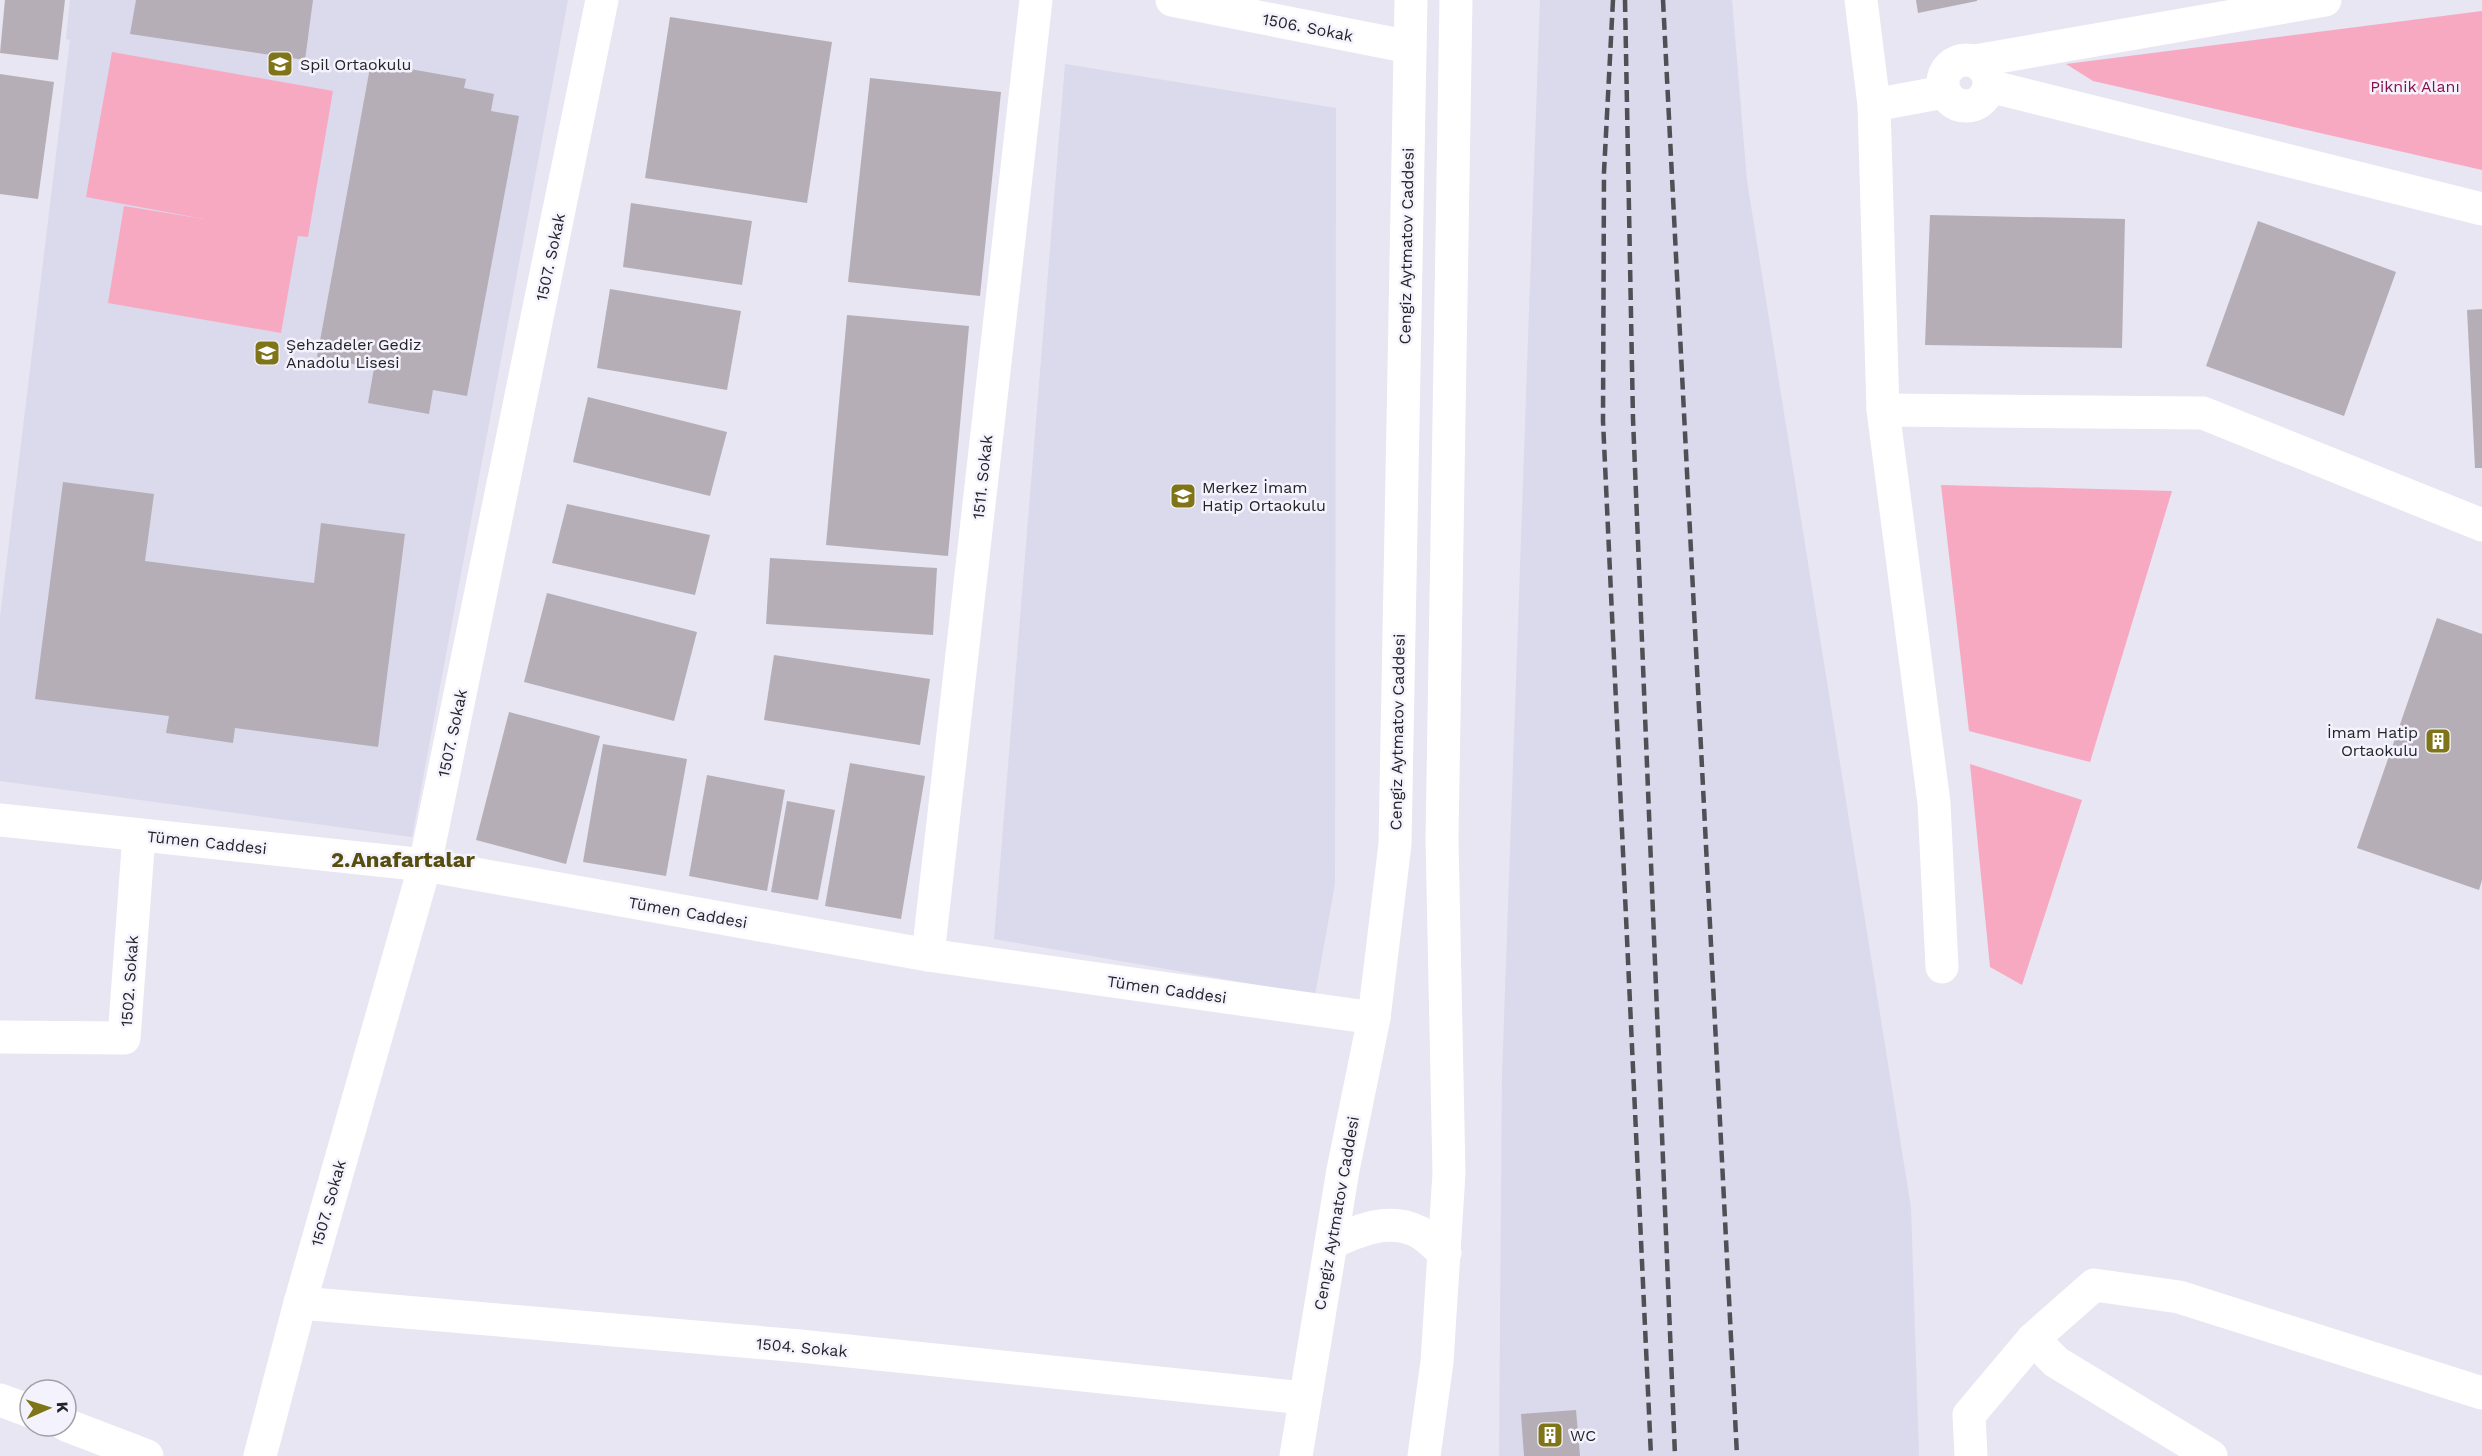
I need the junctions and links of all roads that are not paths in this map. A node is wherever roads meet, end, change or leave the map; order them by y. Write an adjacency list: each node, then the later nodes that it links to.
1 (602, 0): 16 (street, 1507. Sokak)
2 (1036, 0): 17 (street, 1511. Sokak)
3 (1172, 0): 8 (street, 1506. Sokak)
4 (1411, 0): 8 (street, Cengiz Aytmatov Caddesi)
5 (1456, 0): 22 (street)
6 (1861, 0): 10 (street)
7 (2325, 0): 9 (street)
8 (1410, 47): 19 (street, Cengiz Aytmatov Caddesi)
9 (1982, 73): 10 (street); 11 (street)
10 (1874, 105): 12 (street)
11 (2482, 209)
12 (1883, 410): 13 (street); 18 (street)
13 (2482, 525)
14 (0, 820): 15 (street, Tümen Caddesi)
15 (139, 835): 16 (street, Tümen Caddesi); 20 (street, 1502. Sokak)
16 (425, 865): 17 (street, Tümen Caddesi); 23 (street, 1507. Sokak)
17 (928, 955): 19 (street, Tümen Caddesi)
18 (1942, 967)
19 (1374, 1018): 21 (street, Cengiz Aytmatov Caddesi)
20 (0, 1037)
21 (1331, 1243): 22 (street); 26 (street, Cengiz Aytmatov Caddesi)
22 (1445, 1253): 34 (street)
23 (300, 1303): 26 (street, 1504. Sokak); 32 (street, 1507. Sokak)
24 (2033, 1339): 25 (street); 30 (street); 35 (street)
25 (2482, 1393)
26 (1304, 1398): 33 (street, Cengiz Aytmatov Caddesi)
27 (0, 1400): 28 (street)
28 (18, 1407)
29 (88, 1447): 31 (street)
30 (2197, 1452)
31 (147, 1456)
32 (260, 1456)
33 (1296, 1456)
34 (1424, 1456)
35 (1971, 1456)

